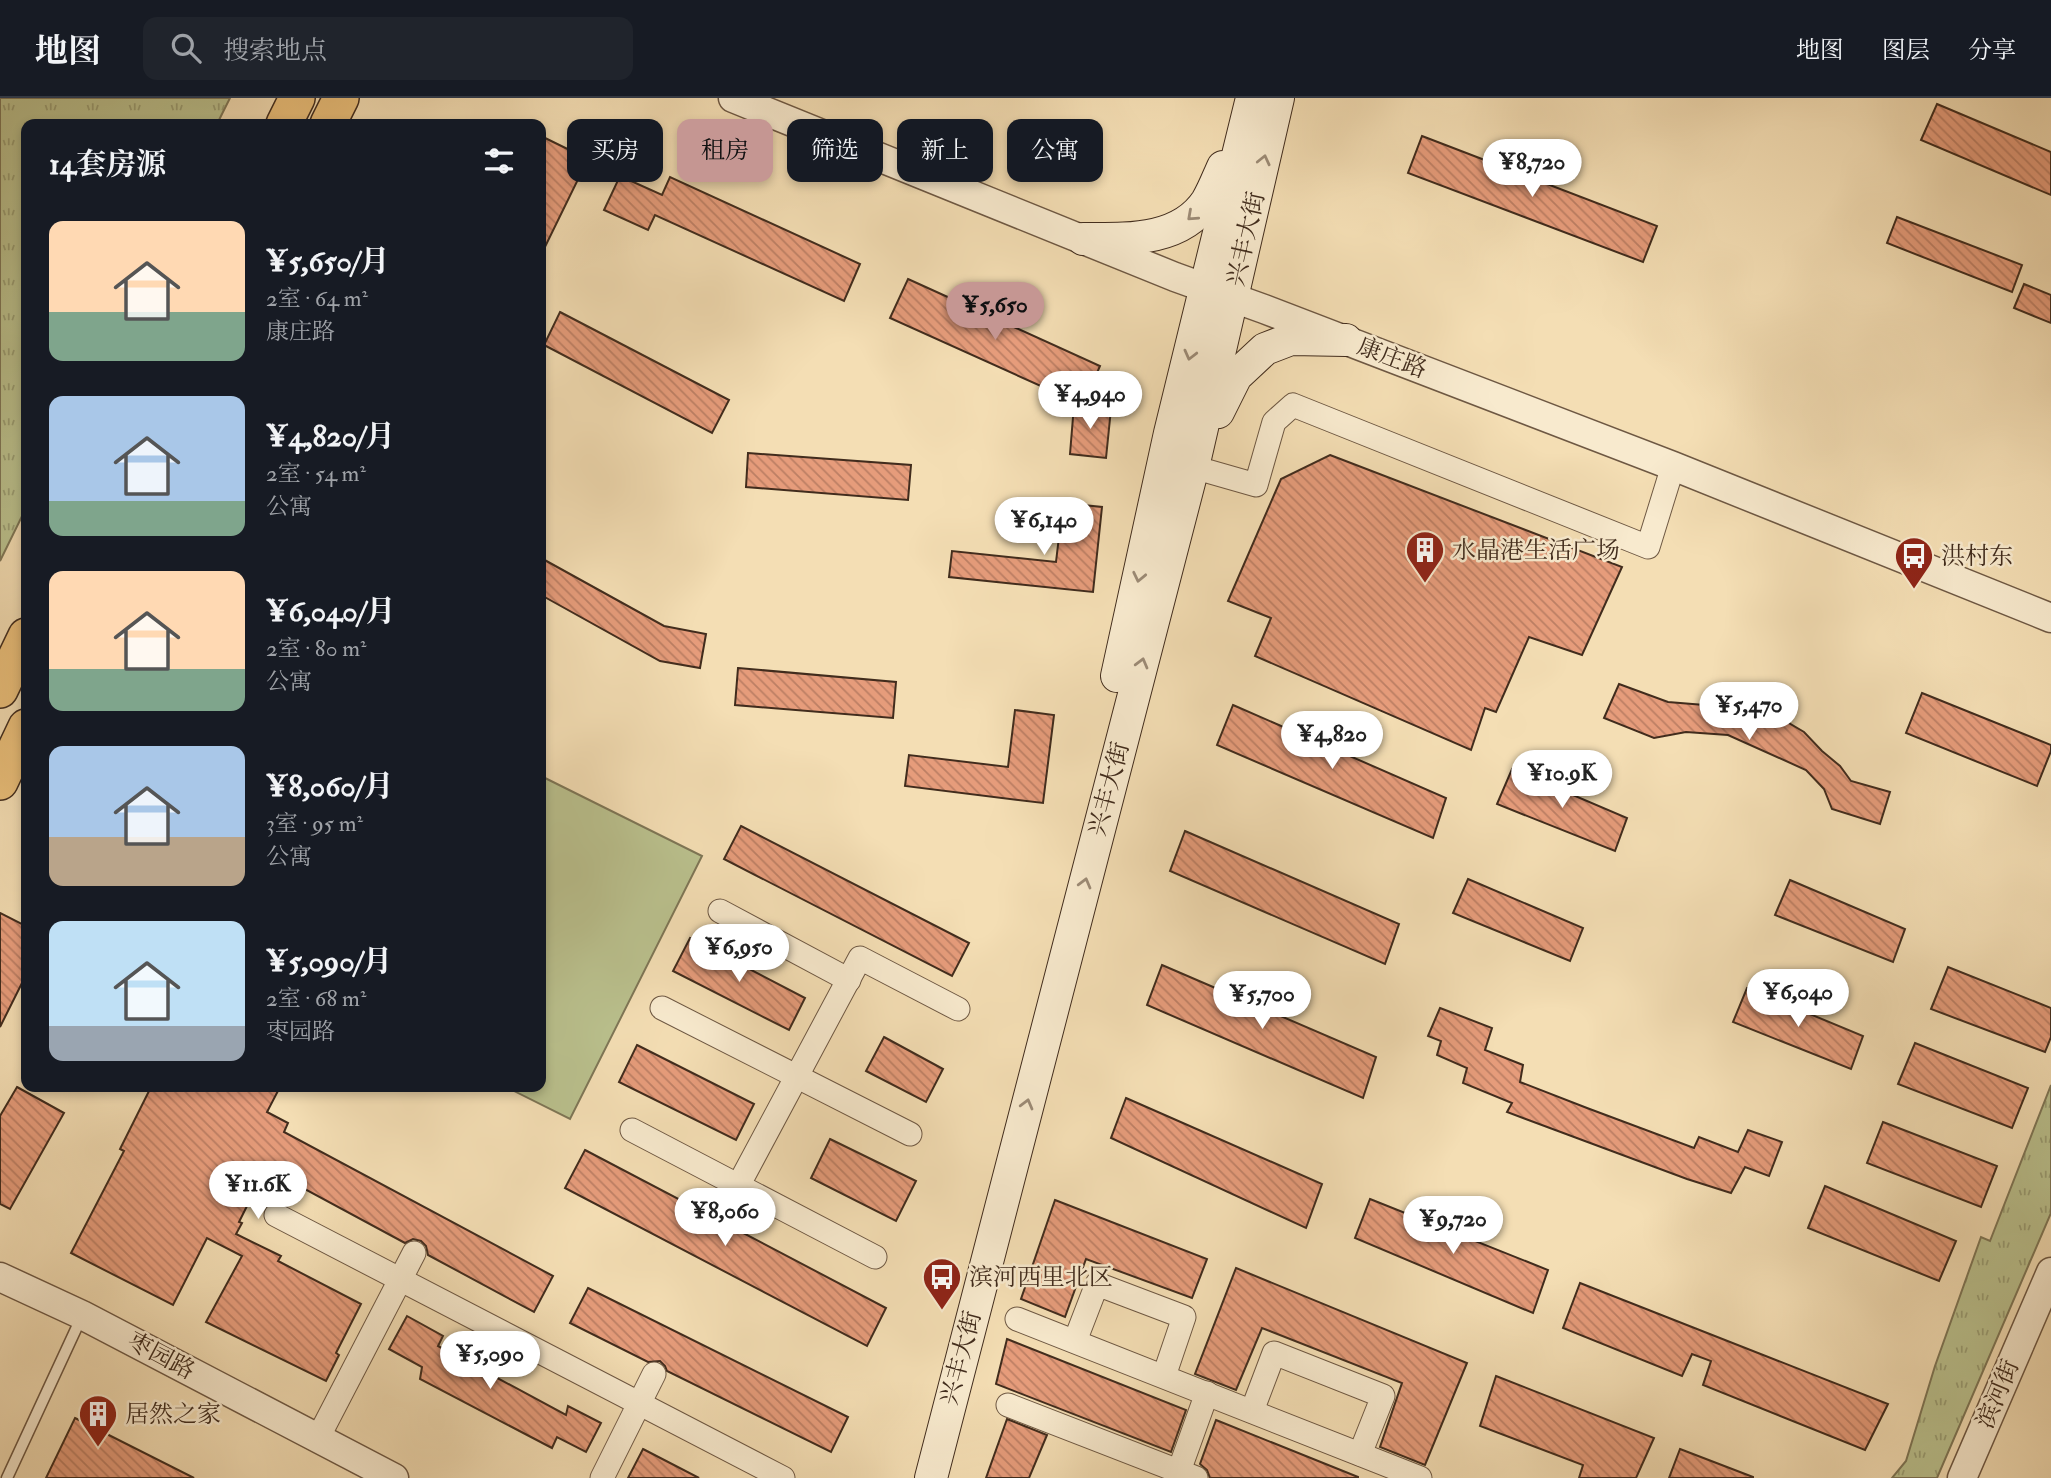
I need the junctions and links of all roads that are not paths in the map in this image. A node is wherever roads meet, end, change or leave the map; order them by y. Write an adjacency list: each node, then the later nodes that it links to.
1 (297, 98): 5 (main road)
2 (733, 98): 7 (street, 康庄路)
3 (1252, 98): 6 (main road, 兴丰大街)
4 (1278, 98): 8 (main road, 兴丰大街, one-way to 4)
5 (286, 119)
6 (1242, 140): 7 (main road, one-way to 7); 8 (main road, 兴丰大街)
7 (1083, 239): 8 (street, 康庄路)
8 (1220, 293): 9 (street, 康庄路); 10 (main road, 兴丰大街); 48 (main road, 兴丰大街, one-way to 48)
9 (1346, 340): 10 (main road); 11 (street, 康庄路)
10 (1195, 458): 11 (street); 49 (main road, 兴丰大街, one-way to 10)
11 (1673, 466): 12 (street, 康庄路)
12 (2051, 618)
13 (21, 646): 14 (main road)
14 (0, 690)
15 (21, 738): 16 (main road)
16 (0, 782)
17 (720, 911): 18 (street)
18 (849, 980): 20 (street); 21 (street)
19 (662, 1008): 21 (street)
20 (958, 1009)
21 (797, 1076): 23 (street); 24 (street)
22 (632, 1130): 24 (street)
23 (910, 1134)
24 (738, 1186): 27 (street)
25 (276, 1216): 30 (street)
26 (414, 1253): 30 (street)
27 (874, 1257)
28 (2051, 1272): 51 (street, 滨河街)
29 (0, 1277): 31 (street, 枣园路)
30 (400, 1279): 37 (street); 40 (street)
31 (82, 1315): 40 (street, 枣园路); 44 (lane)
32 (1017, 1319): 33 (street)
33 (1075, 1341): 35 (street); 35 (street)
34 (654, 1374): 37 (street)
35 (1164, 1376): 36 (street)
36 (1207, 1393): 39 (street); 43 (street)
37 (640, 1403): 46 (street); 47 (street)
38 (1008, 1405): 43 (street)
39 (1252, 1411): 41 (street); 41 (street)
40 (318, 1438): 45 (street, 枣园路)
41 (1360, 1454): 42 (street)
42 (1378, 1470): 50 (street)
43 (1188, 1475)
44 (7, 1478)
45 (394, 1478)
46 (602, 1478)
47 (783, 1478)
48 (911, 1478)
49 (931, 1478)
50 (1420, 1478)
51 (1962, 1478)

